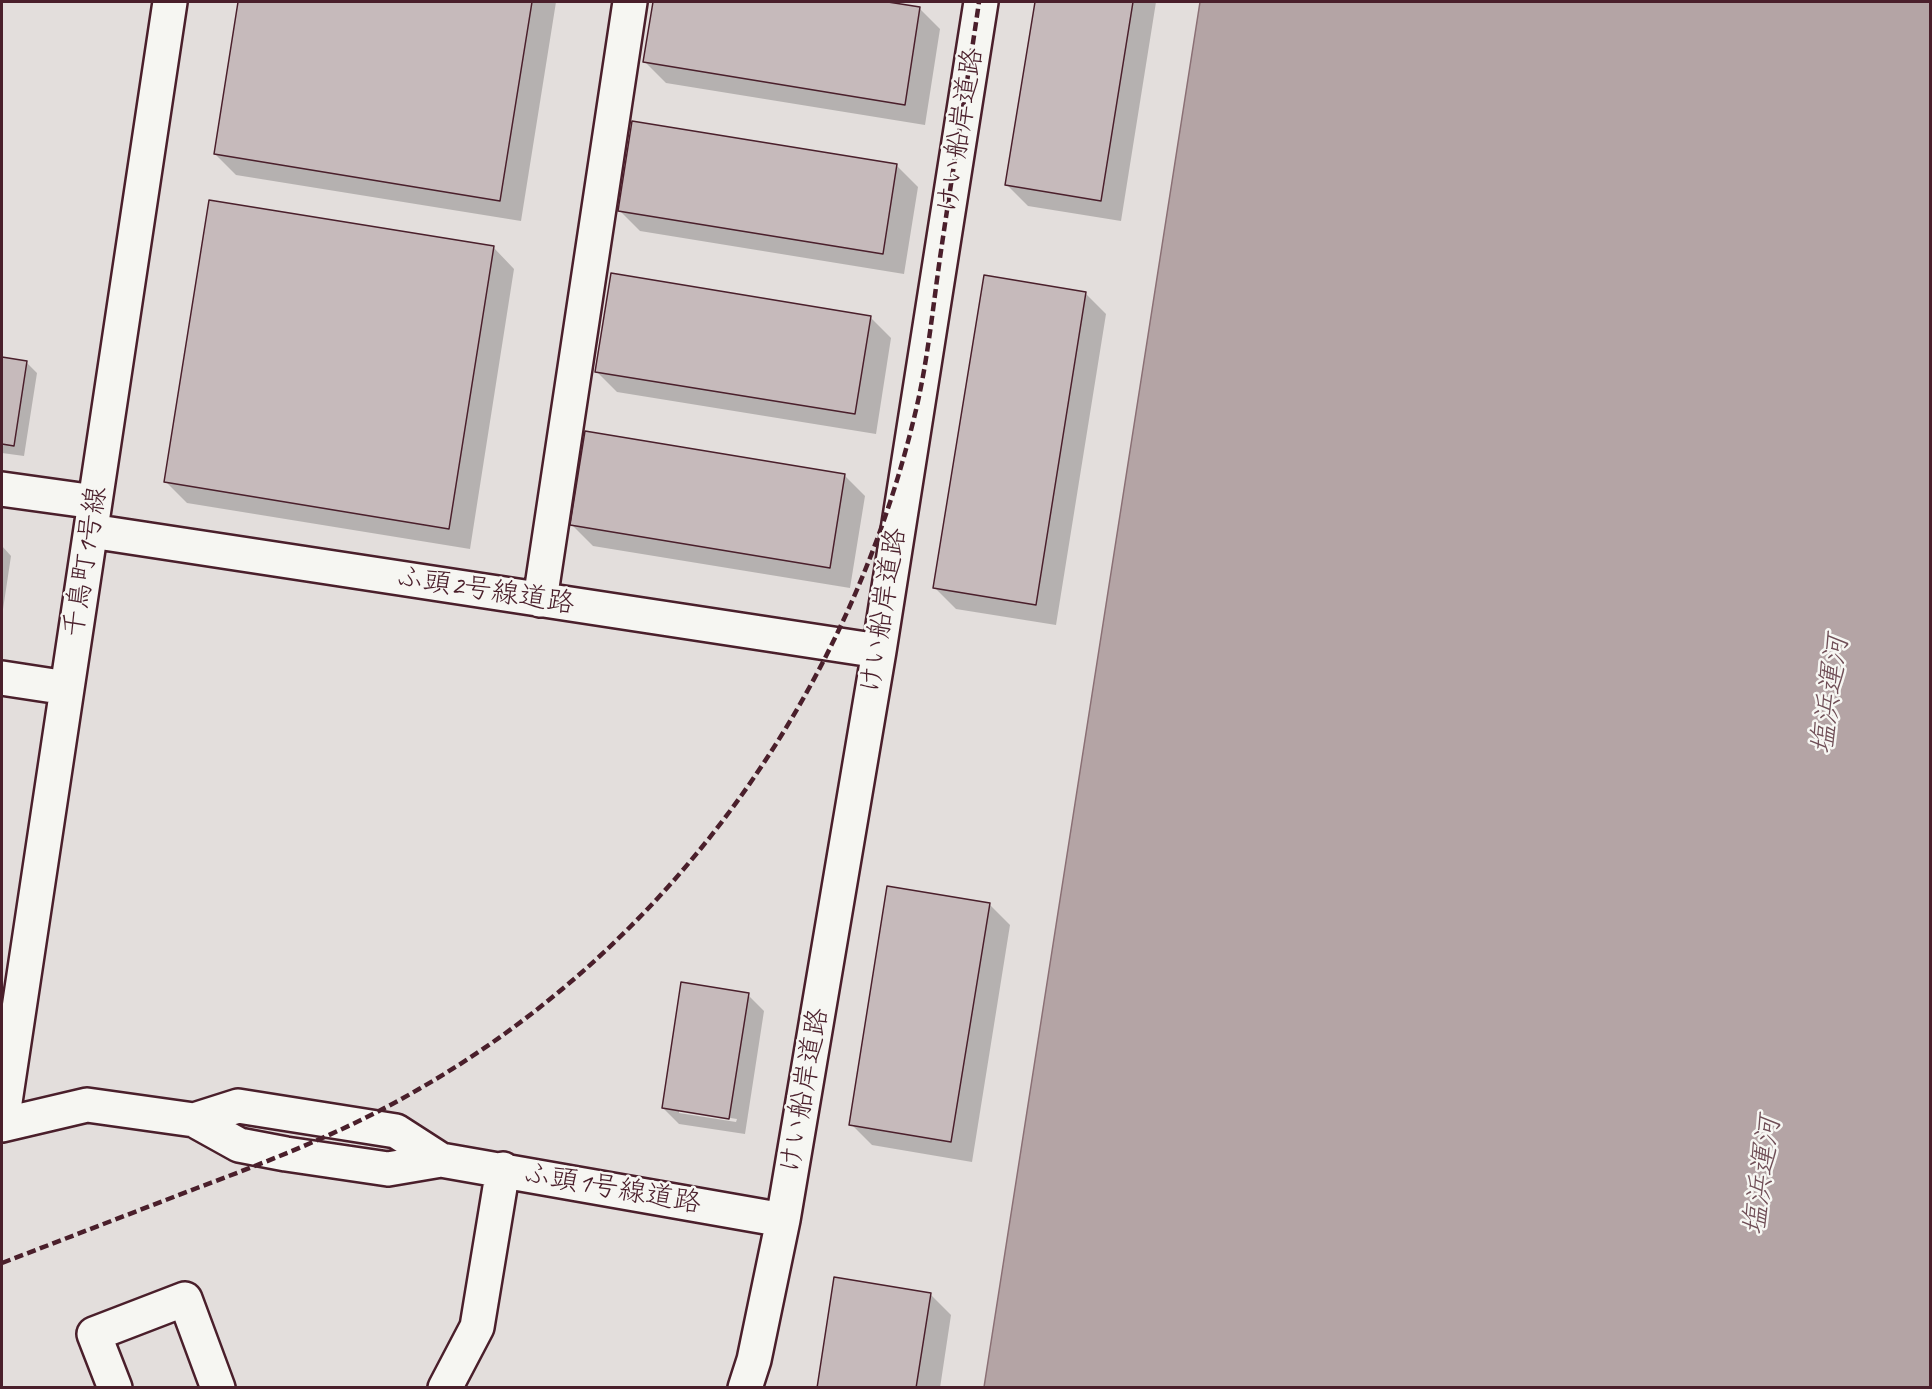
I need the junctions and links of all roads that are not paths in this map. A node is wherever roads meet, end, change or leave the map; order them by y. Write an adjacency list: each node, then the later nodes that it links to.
1 (170, 2): 5 (street, 千鳥町1号線)
2 (630, 2): 6 (street)
3 (981, 2): 7 (street, けい船岸道路)
4 (2, 489): 5 (street, ふ頭2号線道路)
5 (93, 516): 6 (street, ふ頭2号線道路); 9 (street, 千鳥町1号線)
6 (540, 600): 7 (street, ふ頭2号線道路)
7 (879, 651): 12 (street, けい船岸道路)
8 (2, 678): 9 (street)
9 (67, 688): 10 (street, 千鳥町1号線)
10 (2, 1124): 11 (street, ふ頭1号線道路)
11 (503, 1169): 12 (street, ふ頭1号線道路); 15 (street)
12 (783, 1220): 16 (street, けい船岸道路)
13 (115, 1388): 14 (street)
14 (218, 1388)
15 (445, 1388)
16 (745, 1388)

